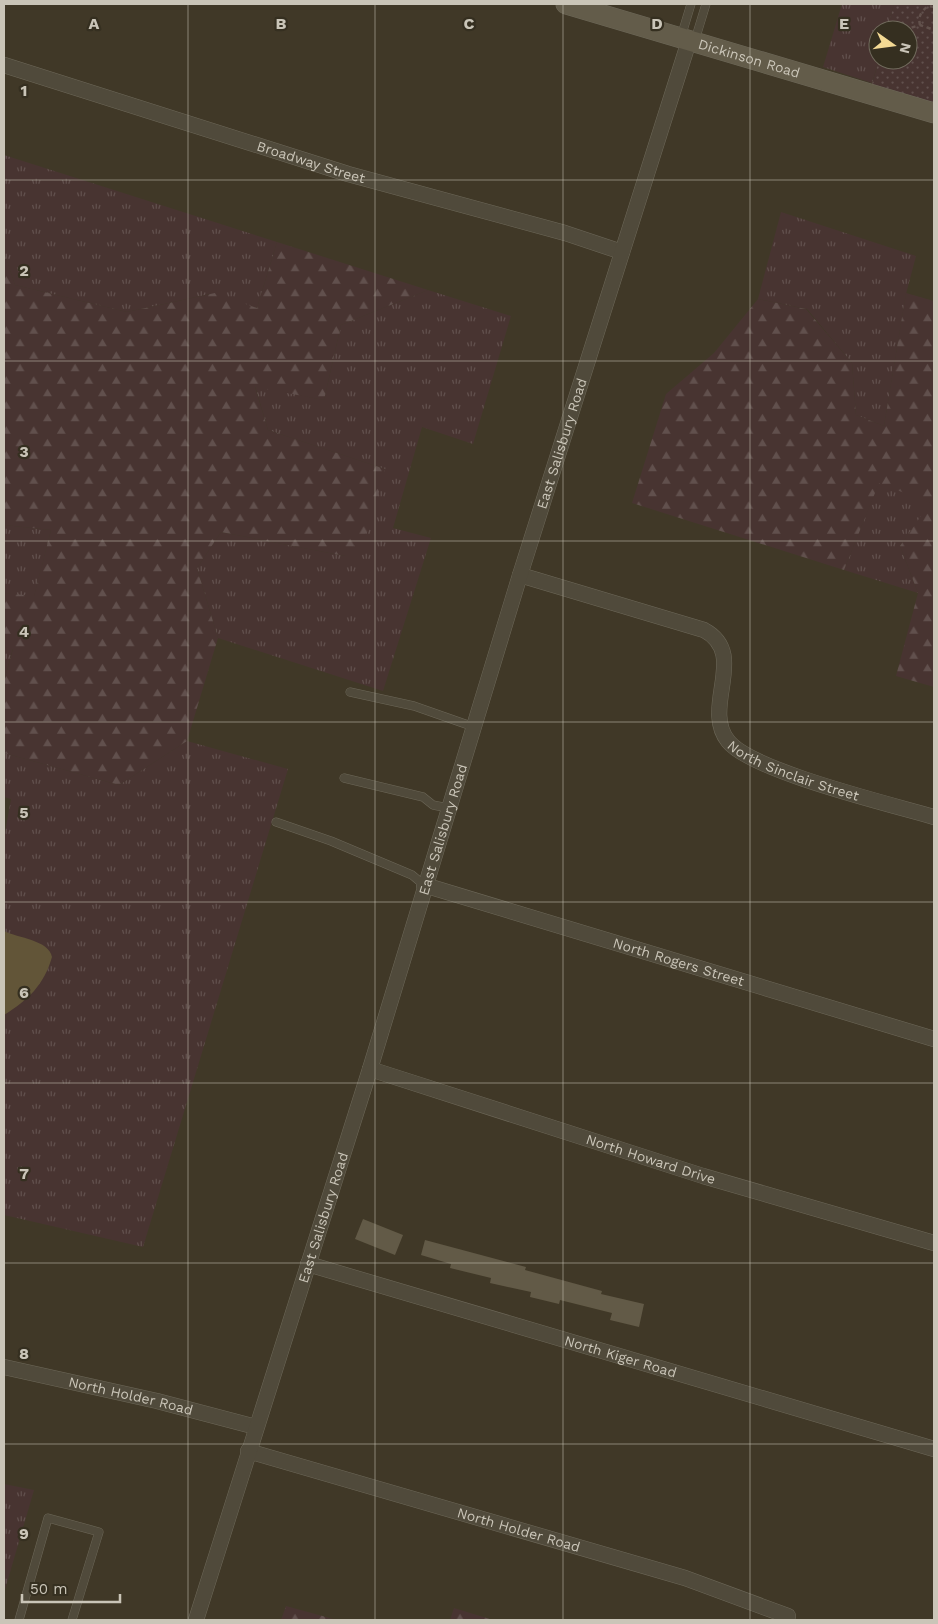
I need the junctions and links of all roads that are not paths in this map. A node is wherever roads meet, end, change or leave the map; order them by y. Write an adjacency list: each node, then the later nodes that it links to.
1 (566, 4): 4 (street, Dickinson Road)
2 (691, 4): 4 (lane)
3 (706, 4): 4 (lane)
4 (688, 41): 6 (street, Dickinson Road); 7 (street, East Salisbury Road)
5 (4, 65): 7 (street, Broadway Street)
6 (934, 113)
7 (622, 252): 8 (street, East Salisbury Road)
8 (520, 575): 10 (street, East Salisbury Road); 13 (street, North Sinclair Street)
9 (350, 692): 10 (lane)
10 (474, 727): 12 (street, East Salisbury Road)
11 (344, 778): 12 (lane)
12 (448, 808): 15 (street, East Salisbury Road)
13 (934, 817)
14 (276, 822): 15 (lane)
15 (424, 885): 16 (street, North Rogers Street); 17 (street, East Salisbury Road)
16 (934, 1039)
17 (370, 1069): 18 (street, North Howard Drive); 19 (street, East Salisbury Road)
18 (934, 1243)
19 (308, 1264): 21 (street, East Salisbury Road); 22 (street, North Kiger Road)
20 (4, 1367): 21 (street, North Holder Road)
21 (256, 1427): 23 (street, East Salisbury Road)
22 (934, 1449)
23 (248, 1451): 24 (street, North Holder Road); 27 (street, East Salisbury Road)
24 (788, 1616)
25 (22, 1620): 26 (lane)
26 (72, 1620)
27 (196, 1620)

